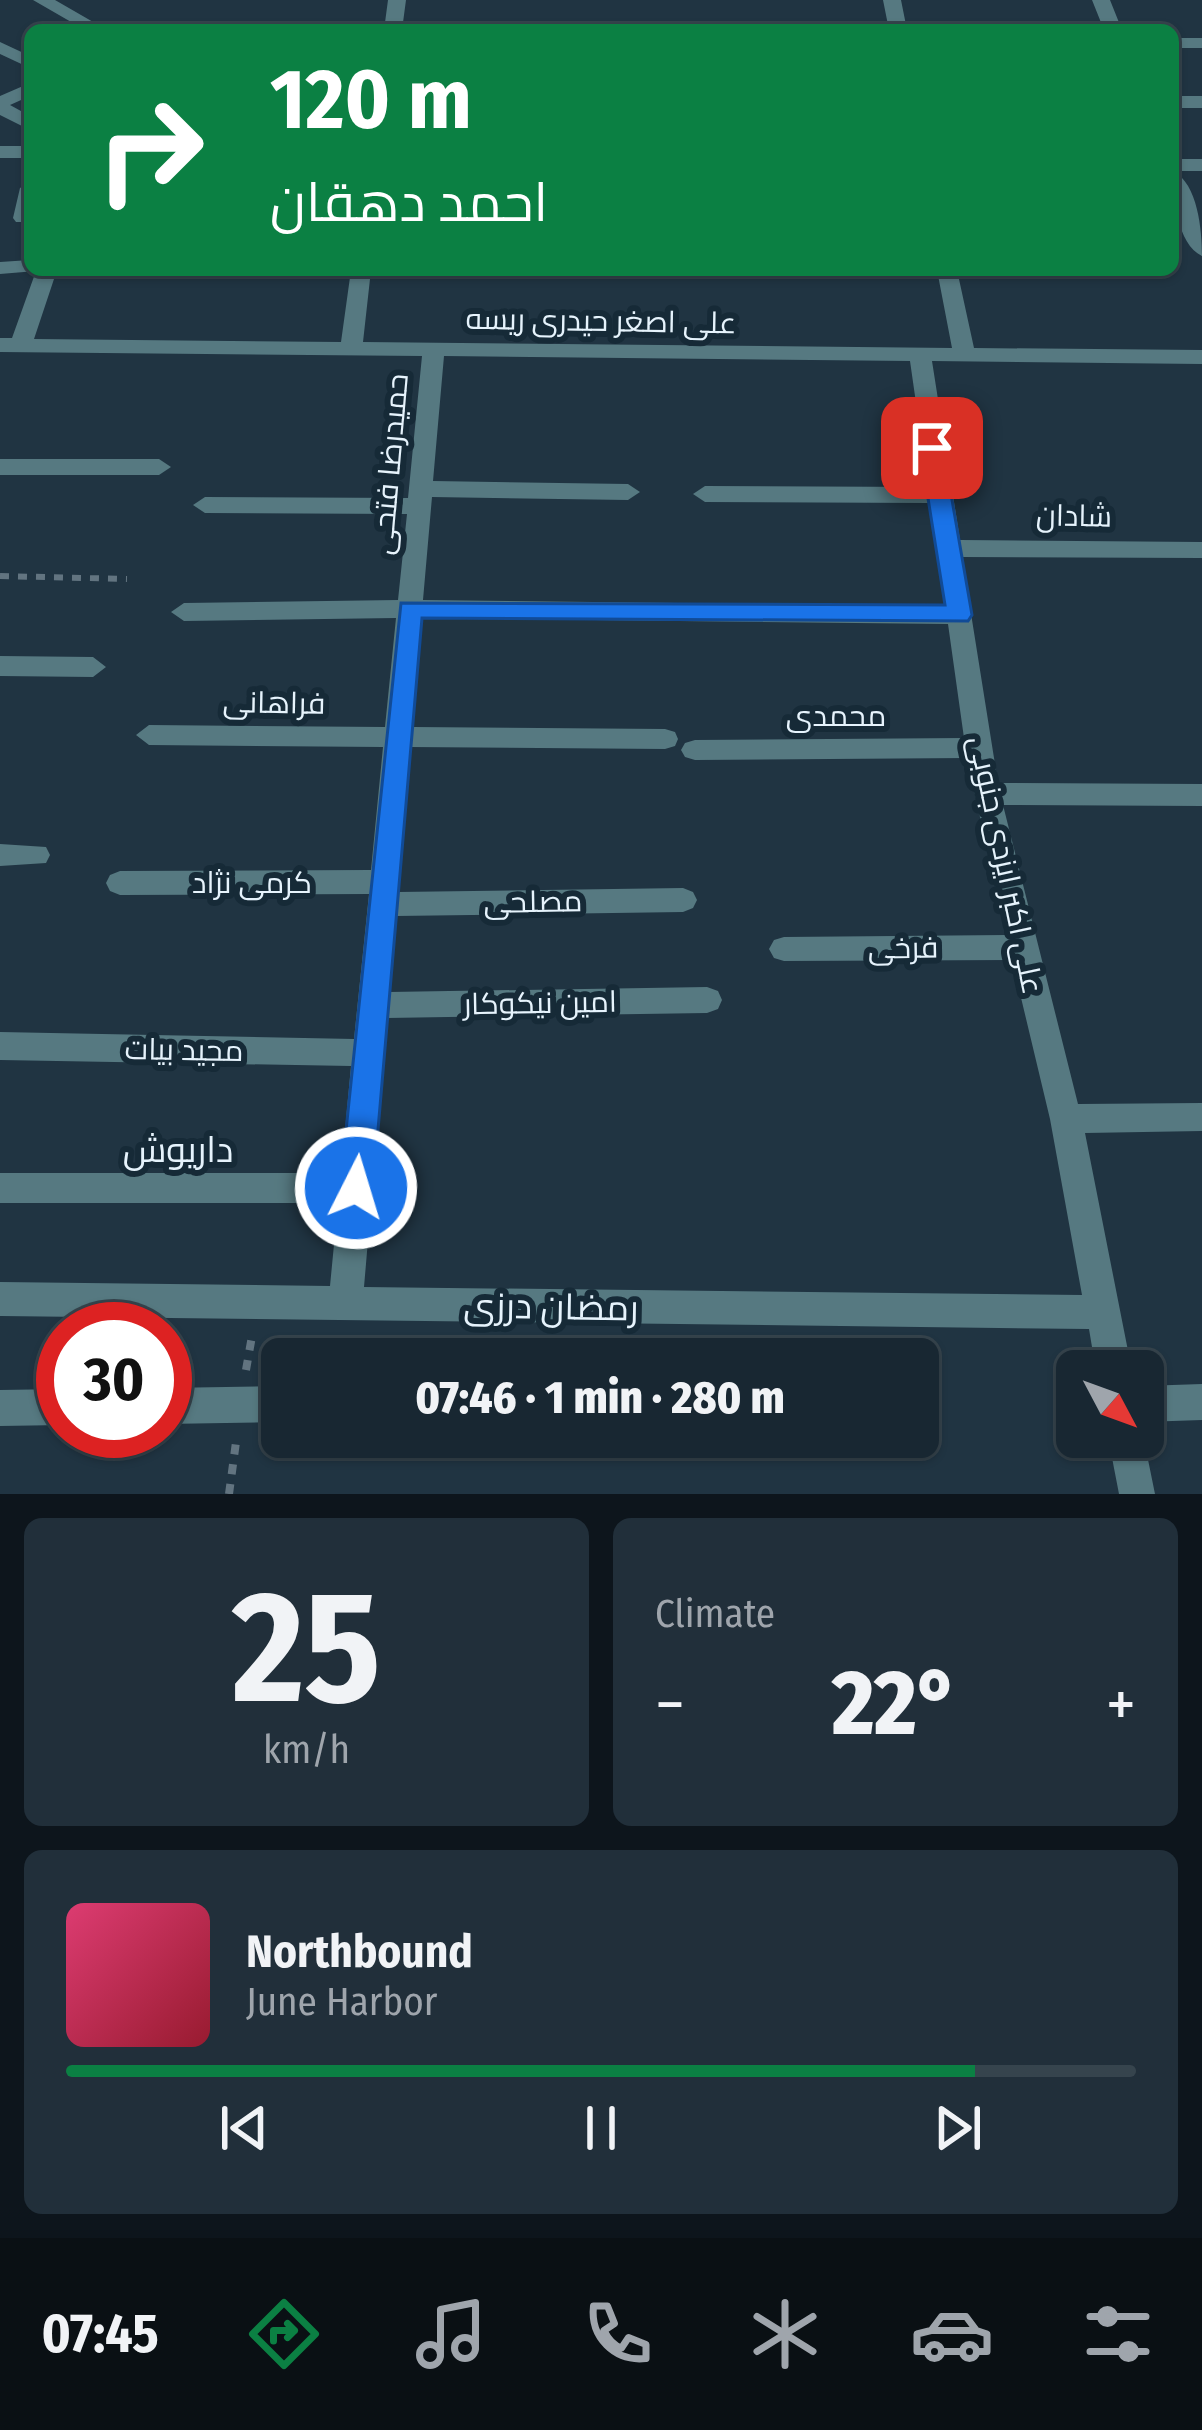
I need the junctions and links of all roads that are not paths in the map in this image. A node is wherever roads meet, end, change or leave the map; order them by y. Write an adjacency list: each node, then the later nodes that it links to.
1 (41, 0): 2 (street)
2 (87, 24)
3 (1179, 194): 4 (street)
4 (1192, 231)
5 (44, 276): 8 (street)
6 (360, 276): 10 (street)
7 (948, 276): 11 (street)
8 (10, 345): 10 (street, علی اصغر حیدری ریسه)
9 (434, 348): 10 (street, علی اصغر حیدری ریسه); 12 (street, علی اصغر حیدری ریسه); 19 (street, حمیدرضا فتحی)
10 (351, 349)
11 (964, 355): 12 (street, علی اصغر حیدری ریسه); 13 (street, علی اصغر حیدری ریسه)
12 (920, 356): 18 (street, علی اکبر ایزدی جنوبی)
13 (1202, 357)
14 (0, 466): 15 (street)
15 (159, 467)
16 (628, 491): 19 (street)
17 (705, 494): 18 (street)
18 (938, 495): 21 (street, علی اکبر ایزدی جنوبی)
19 (420, 497): 20 (street); 23 (street, حمیدرضا فتحی)
20 (205, 505)
21 (946, 548): 22 (street, شادان); 25 (street, علی اکبر ایزدی جنوبی)
22 (1202, 550)
23 (410, 609): 24 (street); 25 (street); 29 (street, حمیدرضا فتحی)
24 (184, 613)
25 (959, 615): 31 (street, علی اکبر ایزدی جنوبی)
26 (0, 667): 27 (street)
27 (92, 667)
28 (149, 735): 29 (street, فراهانی)
29 (398, 737): 30 (street); 38 (street, حمیدرضا فتحی)
30 (665, 739)
31 (978, 748): 32 (street, محمدی); 33 (street, علی اکبر ایزدی جنوبی)
32 (695, 750)
33 (986, 794): 34 (street); 40 (street, علی اکبر ایزدی جنوبی)
34 (1202, 795)
35 (0, 855): 36 (street)
36 (36, 855)
37 (120, 883): 38 (street, کرمی نژاد)
38 (384, 893): 39 (street, مصلحی); 43 (street, حمیدرضا فتحی)
39 (683, 900)
40 (1022, 946): 41 (street, فرخی); 47 (street, علی اکبر ایزدی جنوبی)
41 (784, 949)
42 (707, 1000): 43 (street, امین نیکوکار)
43 (373, 1005): 45 (street, حمیدرضا فتحی)
44 (0, 1046): 45 (street, مجید بیات)
45 (369, 1053): 49 (street, حمیدرضا فتحی)
46 (1202, 1118): 47 (street)
47 (1066, 1120): 52 (street, علی اکبر ایزدی جنوبی)
48 (0, 1188): 49 (street, داریوش)
49 (356, 1188): 51 (street, حمیدرضا فتحی)
50 (0, 1299): 51 (street, رمضان درزی)
51 (345, 1303): 52 (street, رمضان درزی)
52 (1102, 1312): 53 (street, علی اکبر ایزدی جنوبی)
53 (1110, 1350)
54 (1202, 1402): 55 (street)
55 (1164, 1403)
56 (261, 1404): 57 (street)
57 (192, 1406)
58 (36, 1407): 59 (street)
59 (0, 1408)
60 (1130, 1458): 61 (street)
61 (1137, 1494)

